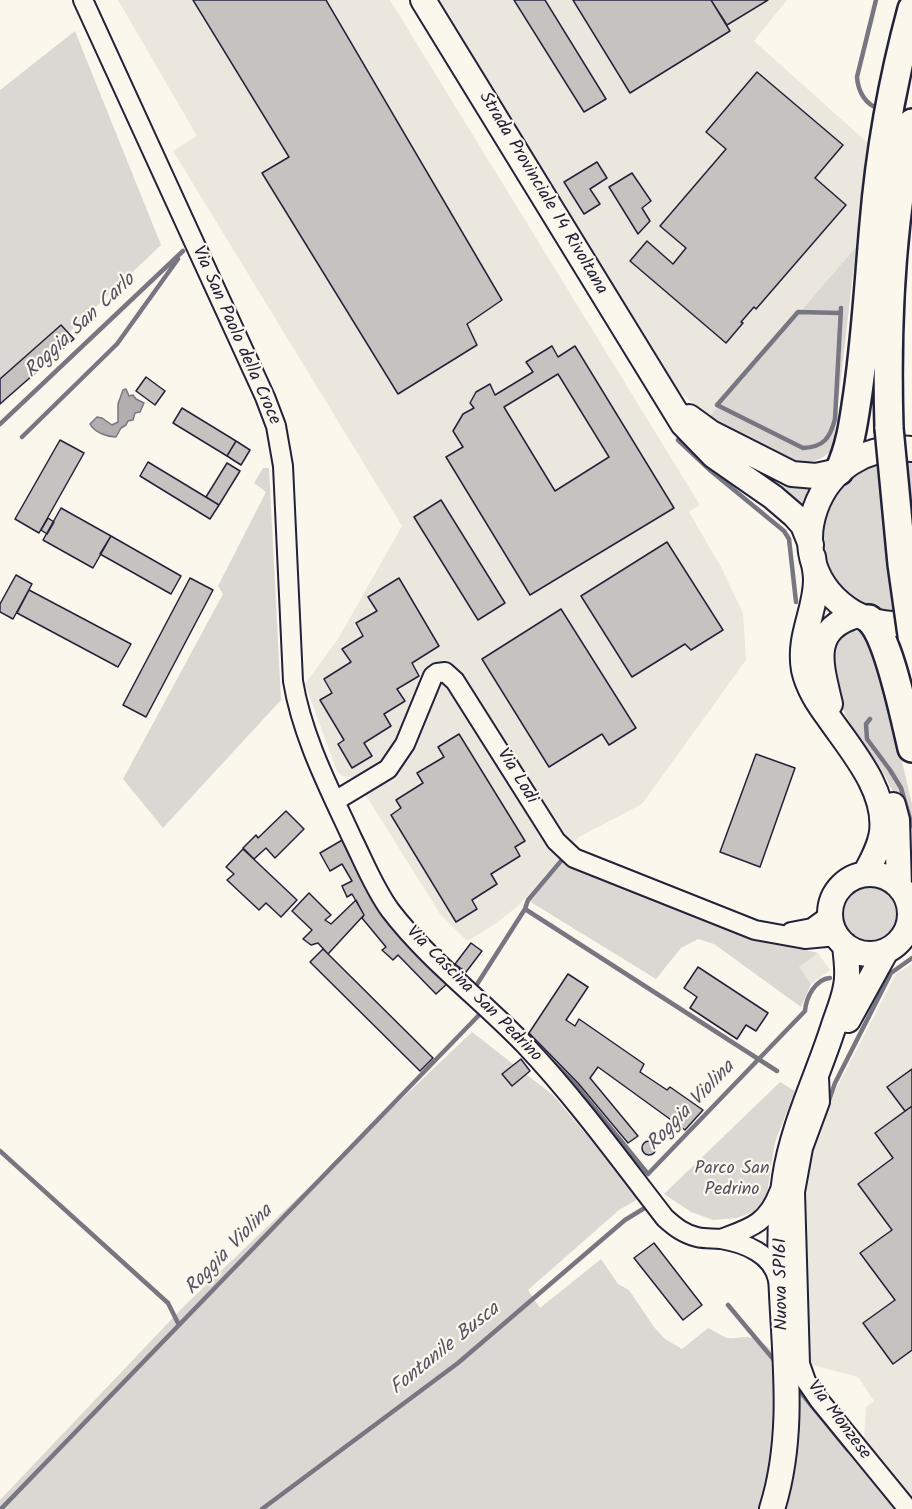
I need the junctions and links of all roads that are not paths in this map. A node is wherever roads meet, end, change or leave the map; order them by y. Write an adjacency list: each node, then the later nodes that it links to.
1 (83, 0): 12 (street, Via San Paolo della Croce)
2 (423, 0): 5 (main road, Strada Provinciale 14 Rivoltana)
3 (912, 9): 7 (highway)
4 (912, 124): 11 (highway, bridge)
5 (661, 388): 7 (main road, Strada Provinciale 14 Rivoltana); 8 (main road, Strada Provinciale 14 Rivoltana)
6 (912, 449): 7 (main road)
7 (839, 471): 8 (main road, Nuova SP161)
8 (812, 551): 9 (main road, Strada Provinciale 14 Rivoltana); 13 (main road, Nuova SP161)
9 (863, 617): 10 (main road); 13 (main road, Nuova SP161); 14 (highway)
10 (912, 623)
11 (912, 635)
12 (295, 694): 16 (street, Via Cascina San Pedrino)
13 (837, 730): 15 (main road, Nuova SP161)
14 (912, 748)
15 (861, 764): 17 (main road, Nuova SP161); 18 (main road, Nuova SP161)
16 (335, 801): 19 (street, Via Lodi); 23 (street, Via Cascina San Pedrino)
17 (865, 874): 18 (main road); 19 (main road, Nuova SP161)
18 (899, 886): 20 (main road, Nuova SP161)
19 (837, 932): 20 (main road); 21 (main road, Nuova SP161)
20 (886, 951): 21 (main road, Nuova SP161)
21 (820, 1068): 22 (main road, Nuova SP161); 26 (street, Via Monzese)
22 (785, 1175): 23 (street, Via Cascina San Pedrino); 24 (main road, Nuova SP161)
23 (721, 1239): 24 (street, Via Cascina San Pedrino)
24 (783, 1312): 25 (main road, Nuova SP161)
25 (772, 1509)
26 (908, 1509)

